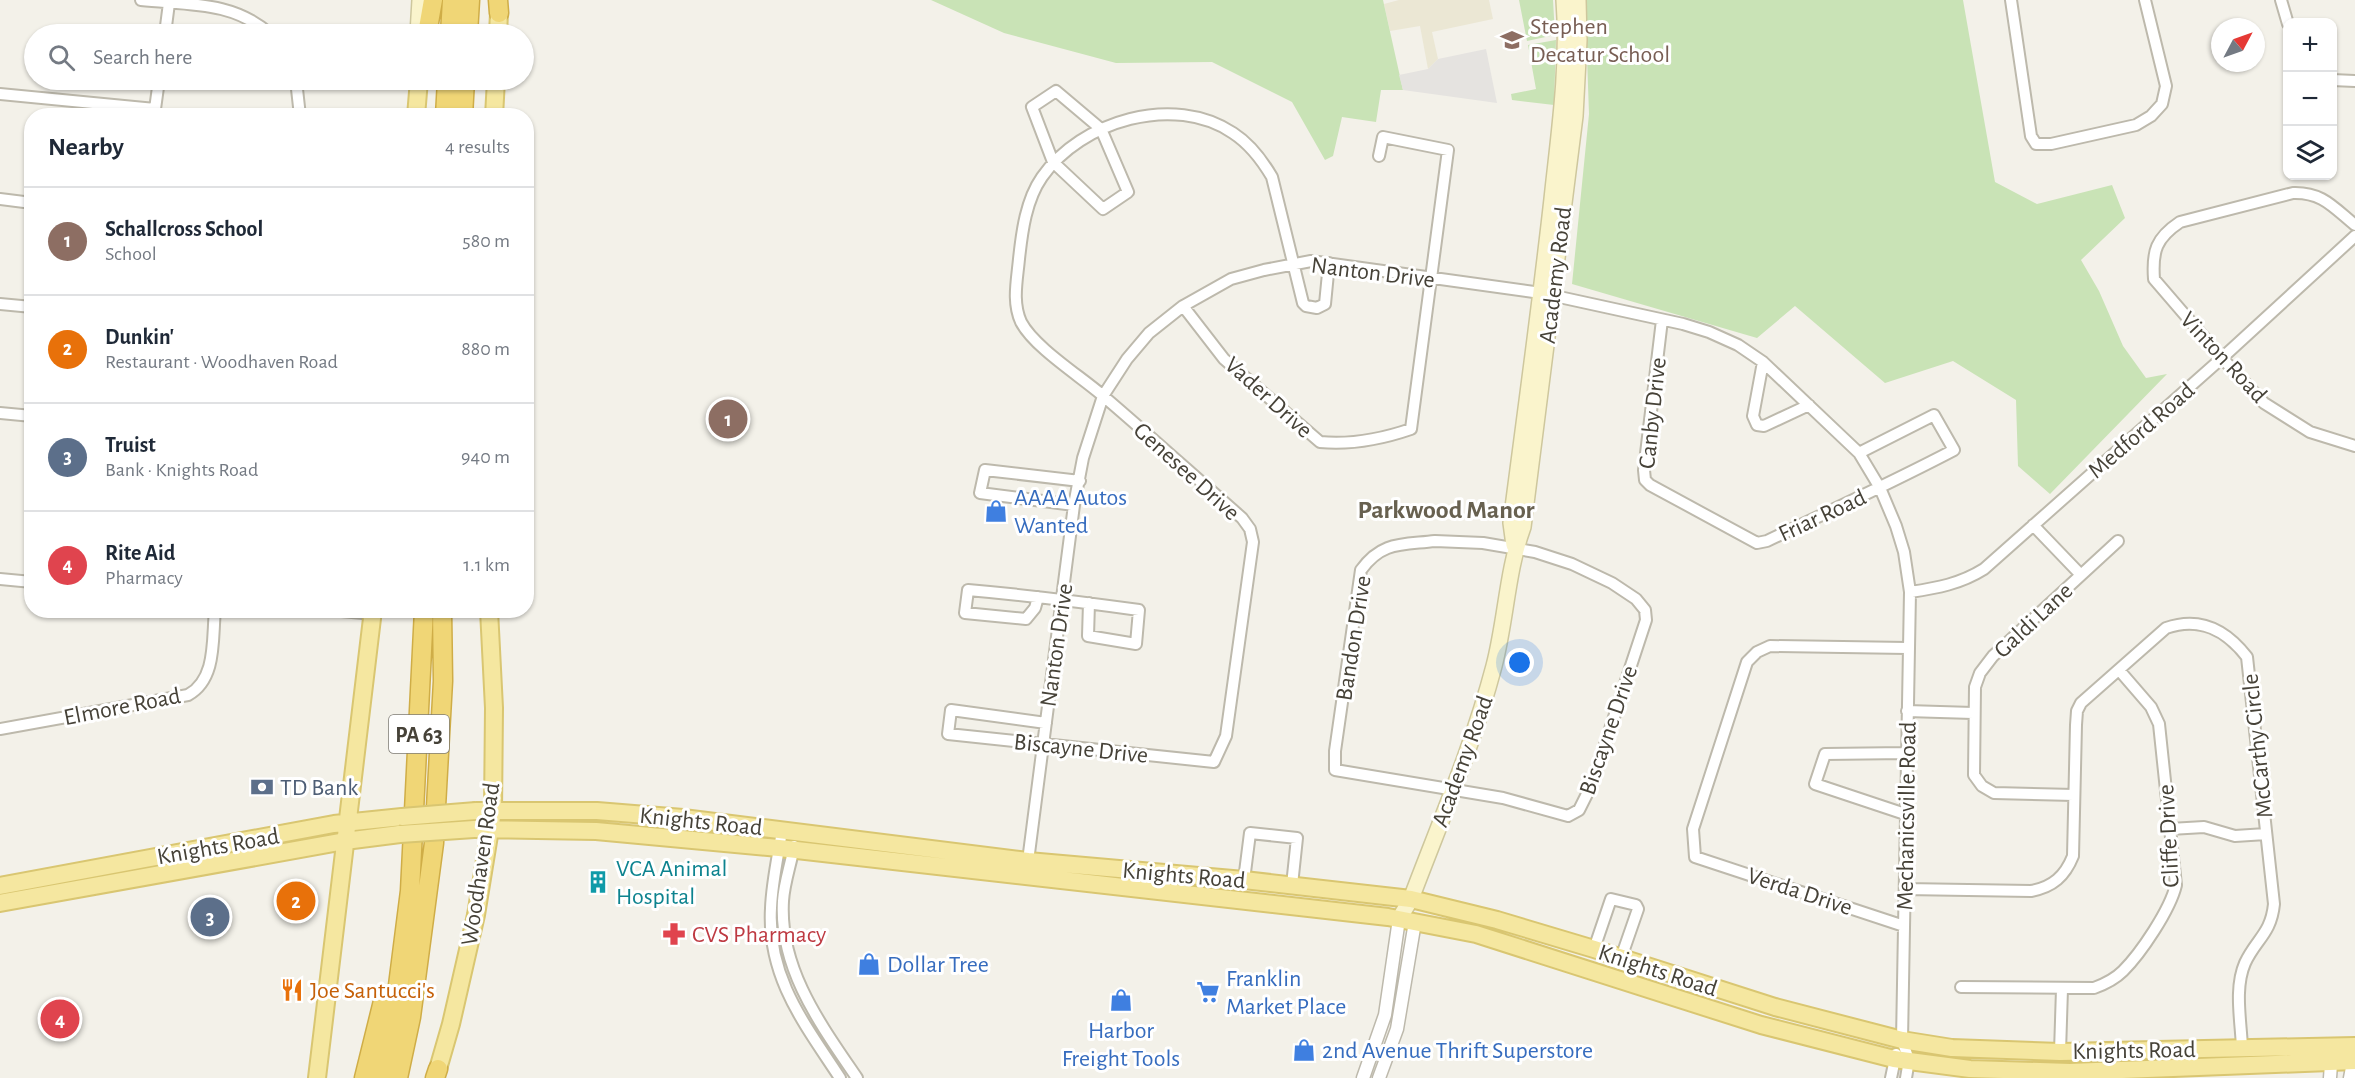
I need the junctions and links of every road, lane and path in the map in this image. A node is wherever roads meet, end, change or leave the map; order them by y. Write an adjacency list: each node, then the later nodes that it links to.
1 (141, 0): 11 (street)
2 (420, 0): 16 (main road)
3 (433, 0): 17 (highway)
4 (452, 0): 18 (highway)
5 (470, 0): 19 (highway)
6 (1564, 0): 47 (main road, Academy Road)
7 (1578, 0): 47 (main road, Academy Road)
8 (2011, 0): 9 (street)
9 (2145, 0)
10 (2281, 0): 13 (street)
11 (169, 3): 14 (street); 15 (street)
12 (499, 4): 20 (main road)
13 (2286, 18)
14 (166, 24)
15 (257, 24)
16 (419, 24)
17 (429, 24)
18 (451, 24)
19 (469, 24)
20 (498, 24)
21 (2337, 80): 22 (street)
22 (2355, 81)
23 (158, 90): 31 (street)
24 (297, 90): 32 (street)
25 (418, 90): 33 (main road)
26 (446, 90): 34 (highway)
27 (464, 90): 35 (highway)
28 (495, 90): 36 (main road)
29 (0, 94): 30 (street)
30 (145, 108)
31 (155, 108)
32 (299, 108)
33 (417, 108)
34 (445, 108)
35 (463, 108)
36 (494, 108)
37 (1101, 129): 39 (street); 39 (street); 39 (street); 45 (street)
38 (1379, 156): 46 (street)
39 (1053, 162): 54 (street, Genesee Drive)
40 (0, 199): 41 (street)
41 (24, 201)
42 (2355, 225): 52 (street, Vinton Road)
43 (2355, 236): 52 (street, Medford Road)
44 (1329, 263): 45 (street, Nanton Drive); 45 (street); 46 (street, Nanton Drive)
45 (1294, 264): 50 (street, Nanton Drive)
46 (1431, 279): 47 (street, Nanton Drive); 50 (street, Vader Drive)
47 (1546, 294): 51 (street, Nanton Drive); 66 (main road, Academy Road)
48 (0, 304): 49 (street)
49 (24, 306)
50 (1183, 306): 54 (street, Nanton Drive)
51 (1662, 320): 53 (street, Nanton Drive); 65 (street, Canby Drive)
52 (2222, 358): 58 (street, Vinton Road); 63 (street, Medford Road)
53 (1763, 362): 55 (street, Nanton Drive); 55 (street)
54 (1103, 396): 60 (street, Nanton Drive); 90 (street, Genesee Drive)
55 (1809, 405): 59 (street, Nanton Drive)
56 (0, 413): 57 (street)
57 (24, 415)
58 (2355, 446)
59 (1859, 453): 61 (street, Nanton Drive); 61 (street, Friar Road)
60 (1080, 481): 62 (street, Nanton Drive); 62 (street)
61 (1881, 488): 65 (street, Friar Road); 70 (street, Nanton Drive)
62 (1074, 505): 72 (street, Nanton Drive)
63 (2033, 525): 67 (street); 70 (street, Medford Road)
64 (2118, 541): 67 (street, Galdi Lane)
65 (1763, 542)
66 (1515, 549): 74 (street, Bandon Drive); 91 (street, Bandon Drive); 92 (main road, Academy Road)
67 (2081, 575): 85 (street, Galdi Lane)
68 (0, 579): 69 (street)
69 (24, 581)
70 (1910, 592): 81 (street, Mechanicsville Road)
71 (1038, 597): 71 (street); 72 (street)
72 (1063, 599): 73 (street); 86 (street, Nanton Drive)
73 (1089, 603): 73 (street)
74 (1645, 614): 92 (street, Biscayne Drive)
75 (214, 618): 87 (street, Elmore Road)
76 (372, 618): 96 (main road)
77 (424, 618): 104 (highway, PA 63)
78 (442, 618): 83 (highway, Woodhaven Road / PA 63)
79 (450, 618): 83 (highway)
80 (489, 618): 94 (main road, Woodhaven Road)
81 (1907, 648): 84 (street, Mechanicsville Road); 116 (street, Verda Drive)
82 (2119, 670): 93 (street, McCarthy Circle); 98 (street, Cliffe Drive); 100 (street, McCarthy Circle)
83 (443, 681): 135 (highway, Woodhaven Road / PA 63)
84 (1907, 711): 85 (street); 89 (street, Mechanicsville Road)
85 (1973, 713): 93 (street, Galdi Lane)
86 (1046, 723): 88 (street, Nanton Drive); 88 (street, Biscayne Drive)
87 (0, 729)
88 (1044, 743): 90 (street, Biscayne Drive); 106 (street, Nanton Drive)
89 (1906, 753): 95 (street, Mechanicsville Road); 95 (street)
90 (1210, 762)
91 (1335, 769): 92 (street, Biscayne Drive)
92 (1453, 790): 113 (main road, Academy Road)
93 (2074, 795): 112 (street, McCarthy Circle)
94 (493, 811): 96 (main road, Knights Road, bridge); 97 (main road, Woodhaven Road); 99 (main road, Knights Road)
95 (1905, 814): 112 (street, Mechanicsville Road)
96 (348, 823): 101 (main road, Knights Road); 102 (main road)
97 (482, 829): 102 (main road, Knights Road, bridge); 103 (main road, Knights Road); 130 (main road, Woodhaven Road)
98 (2170, 829): 100 (street); 121 (street, Cliffe Drive)
99 (789, 831): 103 (street); 106 (main road, Knights Road)
100 (2266, 834): 123 (street, McCarthy Circle)
101 (252, 839): 105 (main road); 107 (main road, Knights Road)
102 (345, 841): 105 (main road, Knights Road); 132 (main road)
103 (786, 849): 115 (main road, Knights Road); 136 (street); 137 (street)
104 (410, 856): 133 (highway); 134 (highway, PA 63)
105 (256, 857): 111 (main road, Knights Road)
106 (1028, 861): 108 (main road, Knights Road)
107 (72, 872): 109 (main road, Knights Road); 111 (main road)
108 (1244, 880): 110 (main road, Knights Road); 110 (street)
109 (0, 885)
110 (1292, 885): 113 (main road, Knights Road)
111 (77, 889): 114 (main road, Knights Road)
112 (1905, 889): 116 (street, Mechanicsville Road)
113 (1411, 898): 115 (main road, Academy Road); 117 (main road, Knights Road)
114 (0, 903)
115 (1407, 921): 119 (main road, Knights Road); 129 (street); 131 (street)
116 (1904, 926): 122 (street, Mechanicsville Road)
117 (1594, 949): 118 (main road, Knights Road); 118 (street)
118 (1621, 958): 119 (main road); 122 (main road, Knights Road)
119 (1615, 978): 125 (main road, Knights Road)
120 (1962, 987): 121 (street, Cliffe Drive)
121 (2062, 989): 124 (street)
122 (1902, 1040): 124 (main road, Knights Road); 125 (street)
123 (2242, 1048): 124 (main road, Knights Road); 126 (main road, Knights Road)
124 (2066, 1052): 128 (main road)
125 (1901, 1059): 128 (main road, Knights Road); 138 (street); 139 (street)
126 (2351, 1059): 127 (main road, Knights Road)
127 (2330, 1071): 128 (main road, Knights Road)
128 (2072, 1072)
129 (1364, 1074): 131 (street)
130 (437, 1075)
131 (1381, 1077)
132 (317, 1078)
133 (364, 1078)
134 (382, 1078)
135 (398, 1078)
136 (840, 1078)
137 (857, 1078)
138 (1891, 1078)
139 (1906, 1078)

